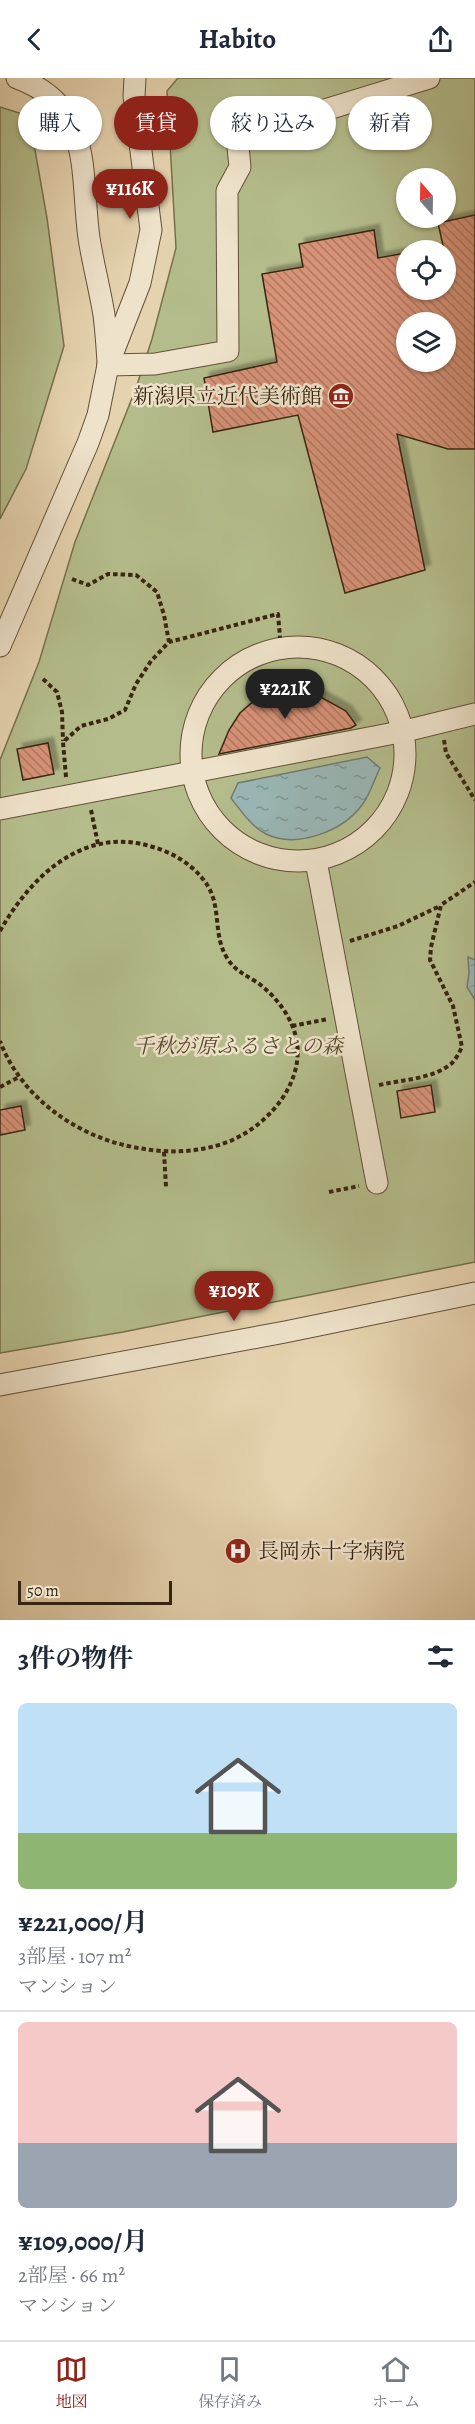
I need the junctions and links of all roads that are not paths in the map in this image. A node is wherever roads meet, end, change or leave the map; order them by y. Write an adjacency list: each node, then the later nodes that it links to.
1 (17, 78): 4 (street)
2 (135, 78): 4 (street)
3 (429, 78): 4 (street)
4 (108, 365): 5 (street)
5 (0, 646)
6 (475, 714): 7 (street)
7 (405, 731): 8 (street); 8 (street); 10 (street)
8 (191, 773): 9 (street); 10 (street)
9 (0, 809)
10 (316, 861): 11 (street)
11 (377, 1183)
12 (475, 1293): 13 (street)
13 (0, 1385)

